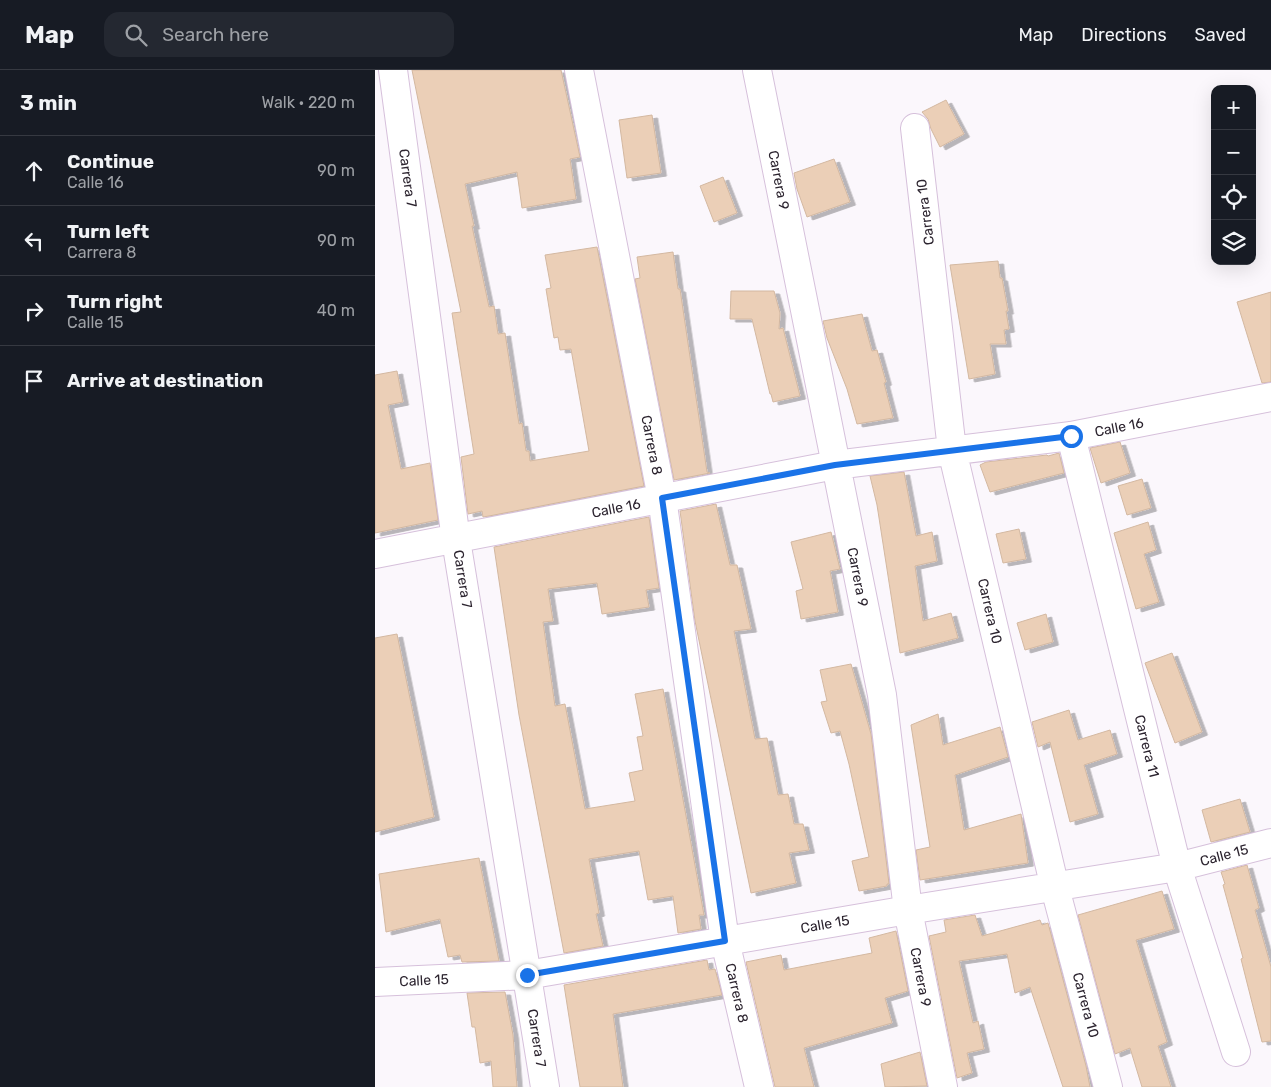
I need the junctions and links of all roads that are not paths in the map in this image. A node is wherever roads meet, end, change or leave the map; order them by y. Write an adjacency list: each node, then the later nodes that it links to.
1 (393, 70): 10 (street, Carrera 7)
2 (579, 70): 9 (street, Carrera 8)
3 (757, 70): 8 (street, Carrera 9)
4 (915, 128): 7 (street, Carrera 10)
5 (1271, 397): 6 (street, Calle 16)
6 (1071, 436): 7 (street, Calle 16); 13 (street, Carrera 11)
7 (953, 450): 8 (street, Calle 16); 14 (street, Carrera 10)
8 (835, 465): 9 (street, Calle 16); 15 (street, Carrera 9)
9 (662, 498): 10 (street, Calle 16); 16 (street, Carrera 8)
10 (456, 540): 11 (street, Calle 16); 17 (street, Carrera 7)
11 (375, 554)
12 (1271, 843): 13 (street, Calle 15)
13 (1177, 867): 14 (street, Calle 15); 19 (street, Carrera 11)
14 (1055, 888): 15 (street, Calle 15); 23 (street, Carrera 10)
15 (908, 910): 16 (street, Calle 15); 22 (street, Carrera 9)
16 (725, 941): 17 (street, Calle 15); 21 (street, Carrera 8)
17 (527, 975): 18 (street, Calle 15); 20 (street, Carrera 7)
18 (375, 982)
19 (1236, 1052)
20 (545, 1087)
21 (759, 1087)
22 (943, 1087)
23 (1108, 1087)

